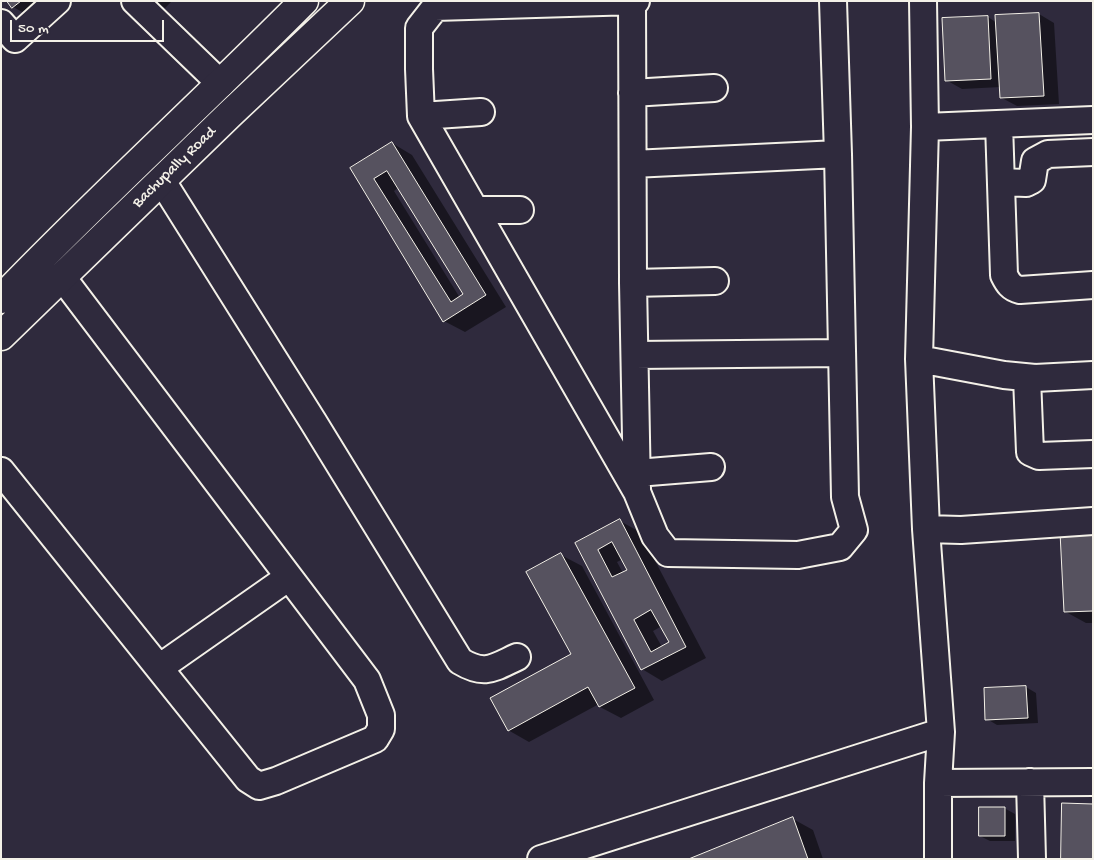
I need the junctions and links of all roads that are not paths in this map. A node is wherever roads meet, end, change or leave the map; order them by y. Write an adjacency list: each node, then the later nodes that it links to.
1 (57, 1): 10 (street)
2 (135, 1): 11 (street)
3 (304, 1): 11 (main road, Bachupally Road)
4 (350, 1): 22 (main road, Bachupally Road)
5 (632, 1): 6 (street); 9 (street); 13 (street)
6 (636, 1)
7 (833, 1): 20 (street)
8 (923, 1): 18 (street)
9 (438, 4): 15 (street)
10 (1, 23)
11 (221, 84): 30 (main road, Bachupally Road)
12 (714, 88): 13 (street)
13 (632, 93): 21 (street)
14 (481, 112): 15 (street)
15 (421, 116): 24 (street)
16 (1093, 120): 17 (street)
17 (999, 124): 18 (street); 23 (street)
18 (925, 128): 34 (street)
19 (1093, 152): 23 (street)
20 (838, 154): 21 (street); 32 (street)
21 (633, 164): 28 (street)
22 (162, 181): 26 (main road, Bachupally Road); 44 (street)
23 (1001, 182): 29 (street)
24 (475, 210): 25 (street); 40 (street)
25 (520, 210)
26 (62, 277): 31 (main road, Bachupally Road); 43 (street)
27 (715, 281): 28 (street)
28 (633, 283): 33 (street)
29 (1093, 285)
30 (1, 300)
31 (1, 336)
32 (842, 353): 33 (street); 40 (street)
33 (635, 355): 40 (street)
34 (919, 359): 36 (street); 42 (street)
35 (1093, 375): 36 (street)
36 (1027, 378): 37 (street)
37 (1093, 454)
38 (711, 467): 40 (street)
39 (1, 471): 45 (street)
40 (637, 483)
41 (1093, 521): 42 (street)
42 (926, 529): 46 (street)
43 (289, 577): 45 (street); 45 (street)
44 (517, 657)
45 (159, 668)
46 (941, 732): 49 (street); 50 (street)
47 (1030, 782): 48 (street); 49 (street); 52 (street)
48 (1093, 782)
49 (938, 783): 51 (street)
50 (541, 859)
51 (938, 859)
52 (1032, 859)

